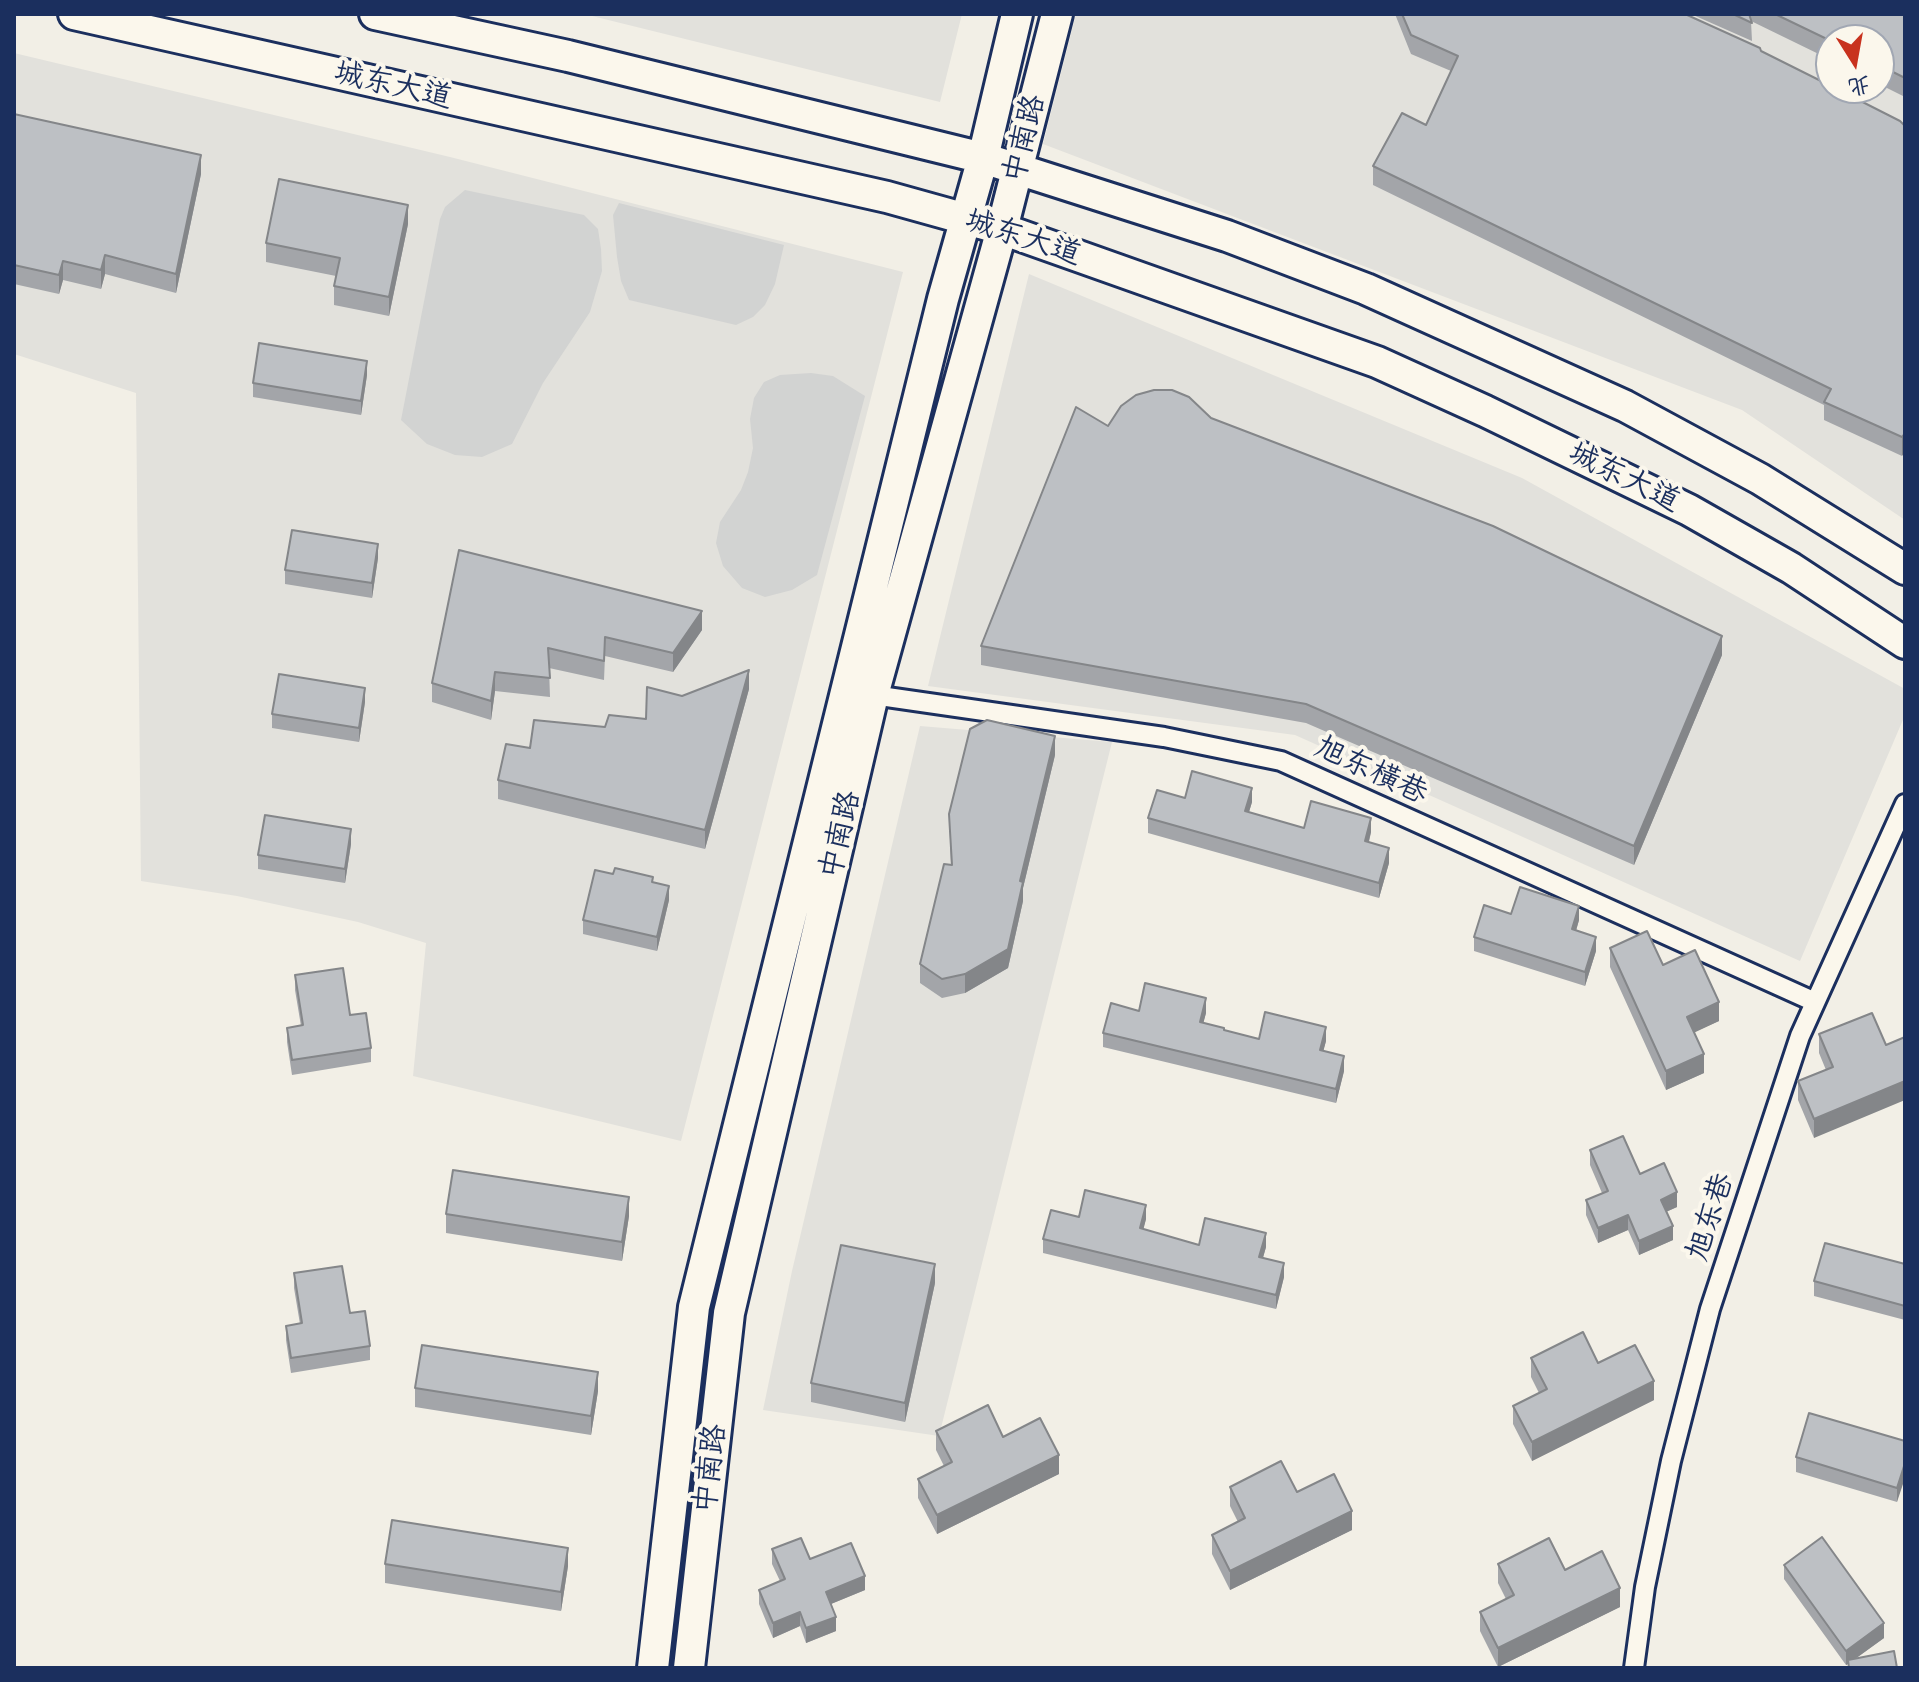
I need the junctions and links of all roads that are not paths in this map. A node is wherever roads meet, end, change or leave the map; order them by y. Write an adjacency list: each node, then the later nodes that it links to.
1 (74, 14): 7 (main road, 城东大道)
2 (375, 14): 5 (main road, 城东大道)
3 (1017, 14): 5 (main road, 中南路)
4 (1057, 14): 6 (main road, 中南路)
5 (983, 158): 6 (main road, 城东大道); 7 (main road, 中南路)
6 (1018, 169): 8 (main road, 中南路); 9 (main road, 城东大道)
7 (967, 218): 8 (main road, 城东大道); 14 (main road, 中南路)
8 (1002, 229): 10 (main road, 城东大道); 11 (main road, 中南路)
9 (1905, 569)
10 (1905, 643)
11 (873, 695): 13 (street, 旭东横巷); 15 (main road, 中南路)
12 (1905, 804): 13 (street, 旭东巷)
13 (1815, 1002): 16 (street, 旭东巷)
14 (653, 1668)
15 (689, 1668)
16 (1634, 1668)

